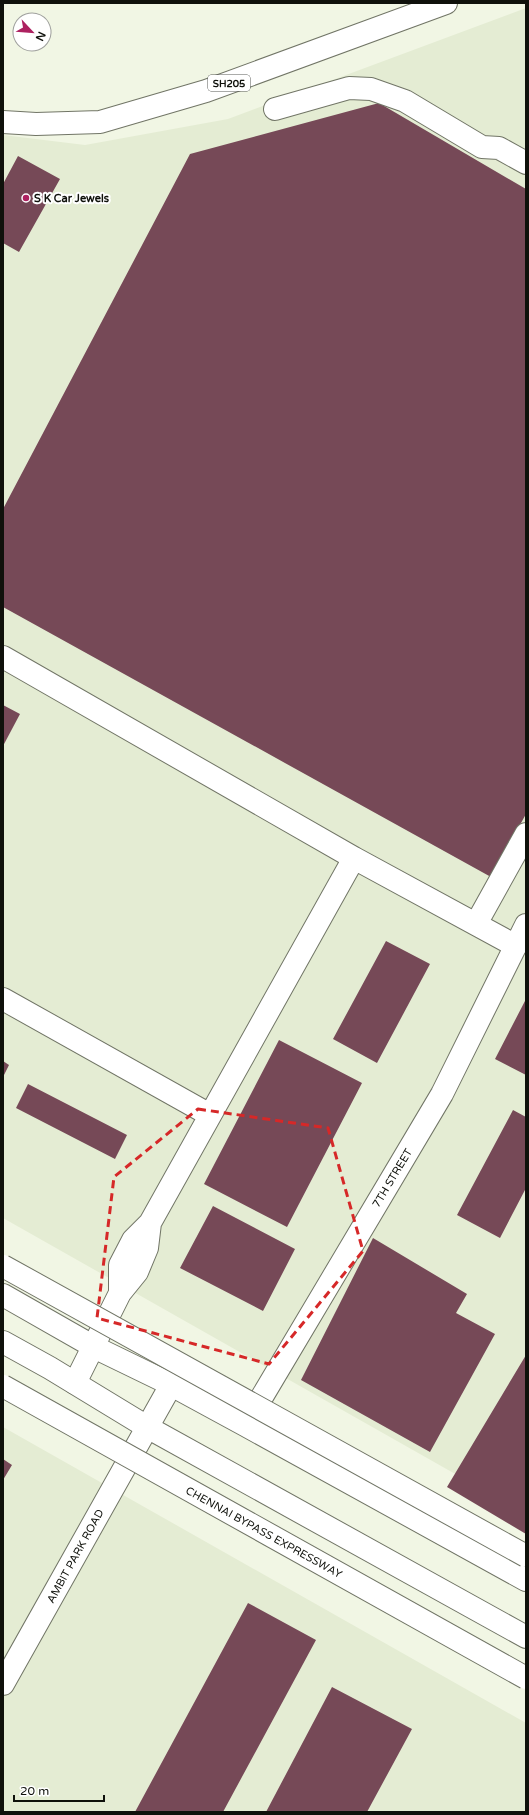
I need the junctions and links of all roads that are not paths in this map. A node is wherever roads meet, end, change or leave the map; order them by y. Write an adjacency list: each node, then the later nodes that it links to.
1 (446, 3): 3 (main road, SH205)
2 (275, 109): 4 (main road)
3 (3, 122)
4 (526, 163)
5 (3, 657): 7 (main road)
6 (526, 834): 8 (main road)
7 (354, 858): 8 (main road); 12 (main road)
8 (476, 924): 10 (main road)
9 (526, 925): 10 (main road, 7TH STREET)
10 (516, 946): 20 (main road, 7TH STREET)
11 (3, 998): 12 (main road)
12 (210, 1115): 16 (main road)
13 (3, 1266): 22 (main road, bridge)
14 (3, 1295): 16 (main road)
15 (3, 1342): 17 (main road)
16 (93, 1346): 17 (main road); 18 (main road)
17 (75, 1384): 21 (main road)
18 (171, 1385): 20 (main road); 21 (main road, AMBIT PARK ROAD)
19 (3, 1386): 25 (main road, CHENNAI BYPASS EXPRESSWAY, bridge)
20 (245, 1425): 23 (main road)
21 (147, 1427): 24 (main road); 26 (main road, AMBIT PARK ROAD)
22 (526, 1556)
23 (526, 1580)
24 (526, 1637)
25 (526, 1678)
26 (3, 1684)

